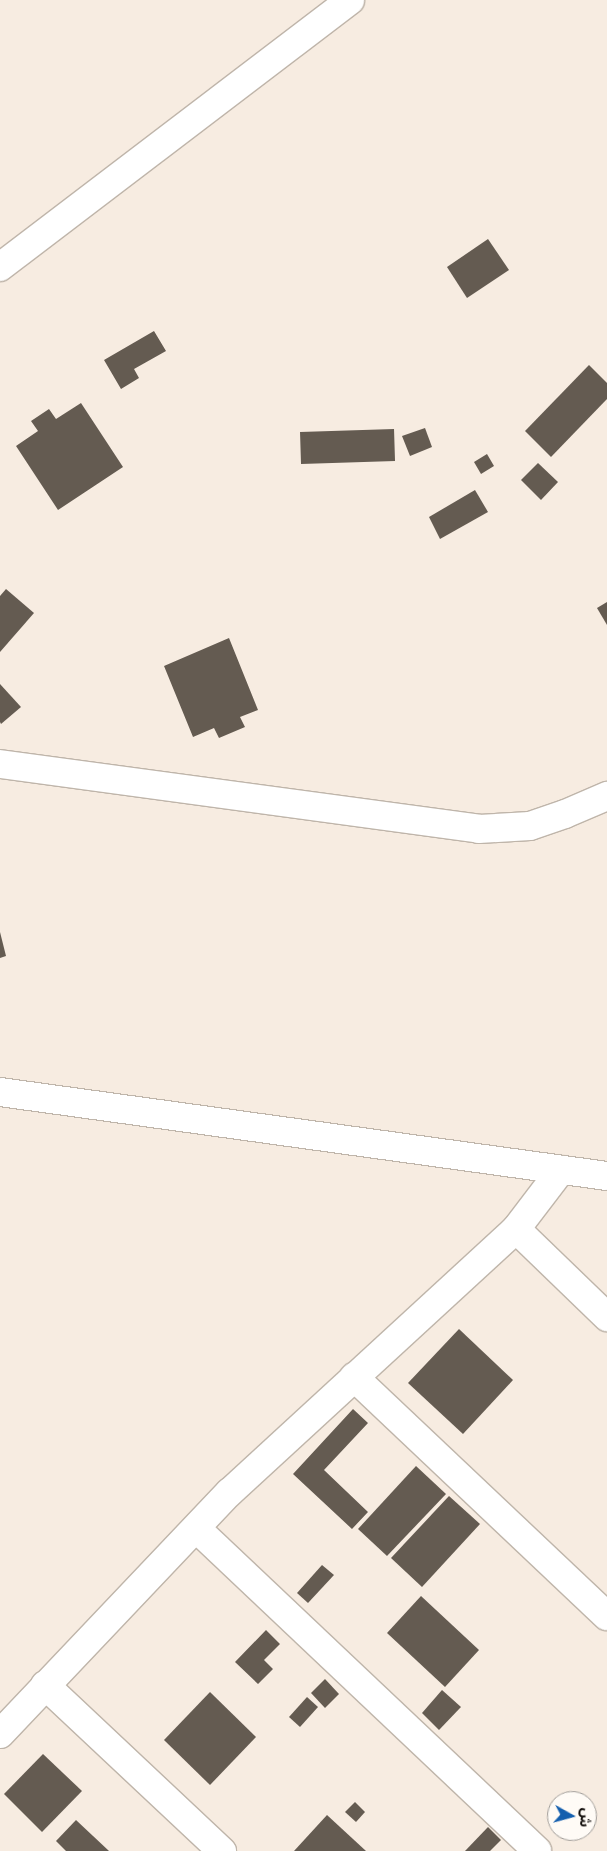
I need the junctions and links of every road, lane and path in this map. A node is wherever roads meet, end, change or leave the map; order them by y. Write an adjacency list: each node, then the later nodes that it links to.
1 (350, 0): 2 (street)
2 (0, 268)
3 (0, 764): 4 (street)
4 (607, 796)
5 (0, 1092): 6 (street)
6 (562, 1170): 7 (street); 8 (street)
7 (607, 1176)
8 (516, 1229): 9 (street); 10 (street)
9 (607, 1317)
10 (354, 1377): 11 (street); 12 (street)
11 (197, 1529): 13 (street); 16 (street)
12 (607, 1616)
13 (45, 1685): 14 (street); 15 (street)
14 (0, 1734)
15 (222, 1851)
16 (537, 1851)

